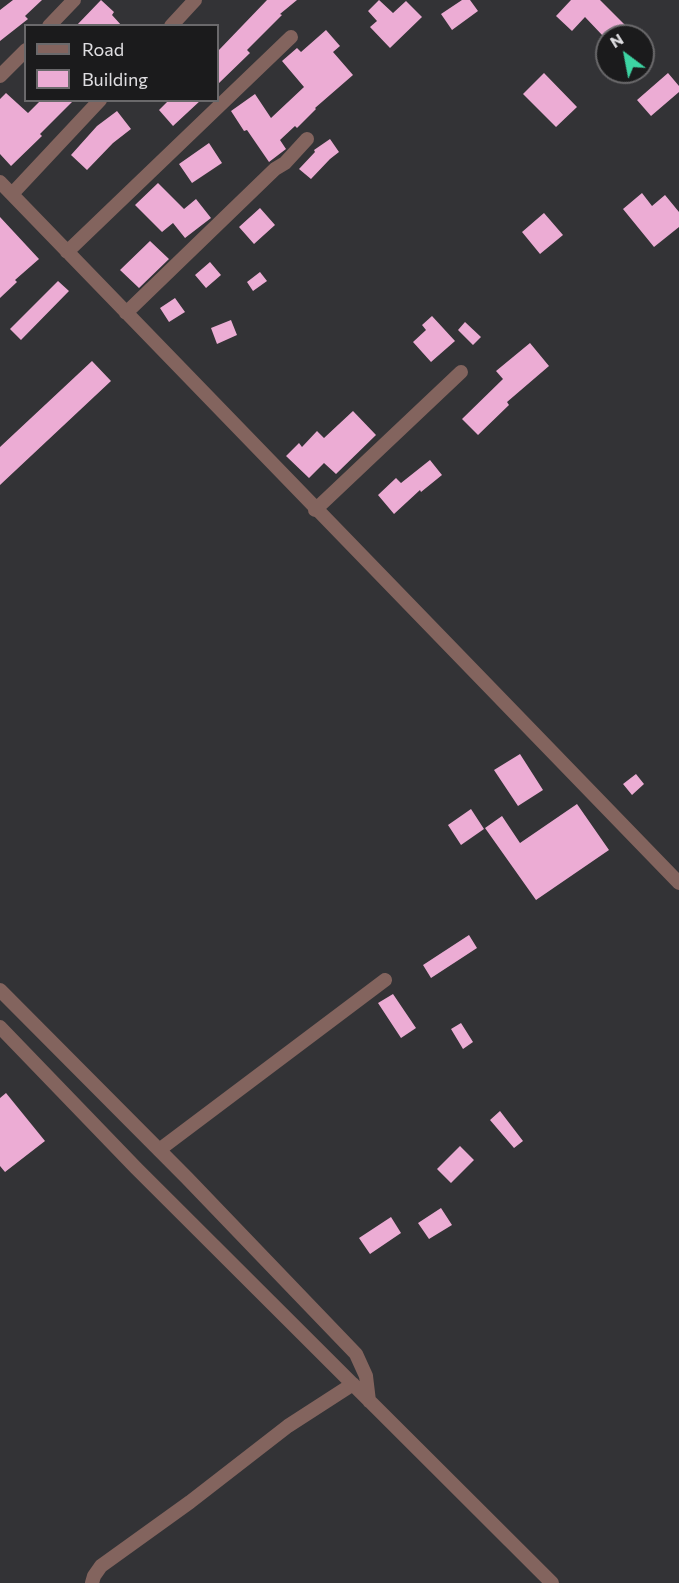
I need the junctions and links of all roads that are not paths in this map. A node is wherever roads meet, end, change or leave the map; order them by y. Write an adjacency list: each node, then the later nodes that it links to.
1 (74, 0): 3 (street)
2 (195, 0): 4 (street)
3 (51, 24)
4 (173, 24)
5 (291, 37): 12 (street)
6 (24, 52): 7 (street)
7 (0, 76)
8 (98, 102): 11 (street)
9 (307, 139): 13 (street)
10 (0, 182): 11 (street)
11 (12, 194): 12 (street)
12 (67, 252): 13 (street)
13 (126, 313): 15 (street)
14 (461, 372): 15 (street)
15 (315, 510): 16 (street)
16 (679, 883)
17 (385, 980): 20 (street)
18 (0, 990): 20 (street)
19 (0, 1027): 21 (street)
20 (159, 1150): 22 (street)
21 (353, 1384): 22 (street); 23 (street)
22 (369, 1401): 24 (street)
23 (92, 1583)
24 (552, 1583)

